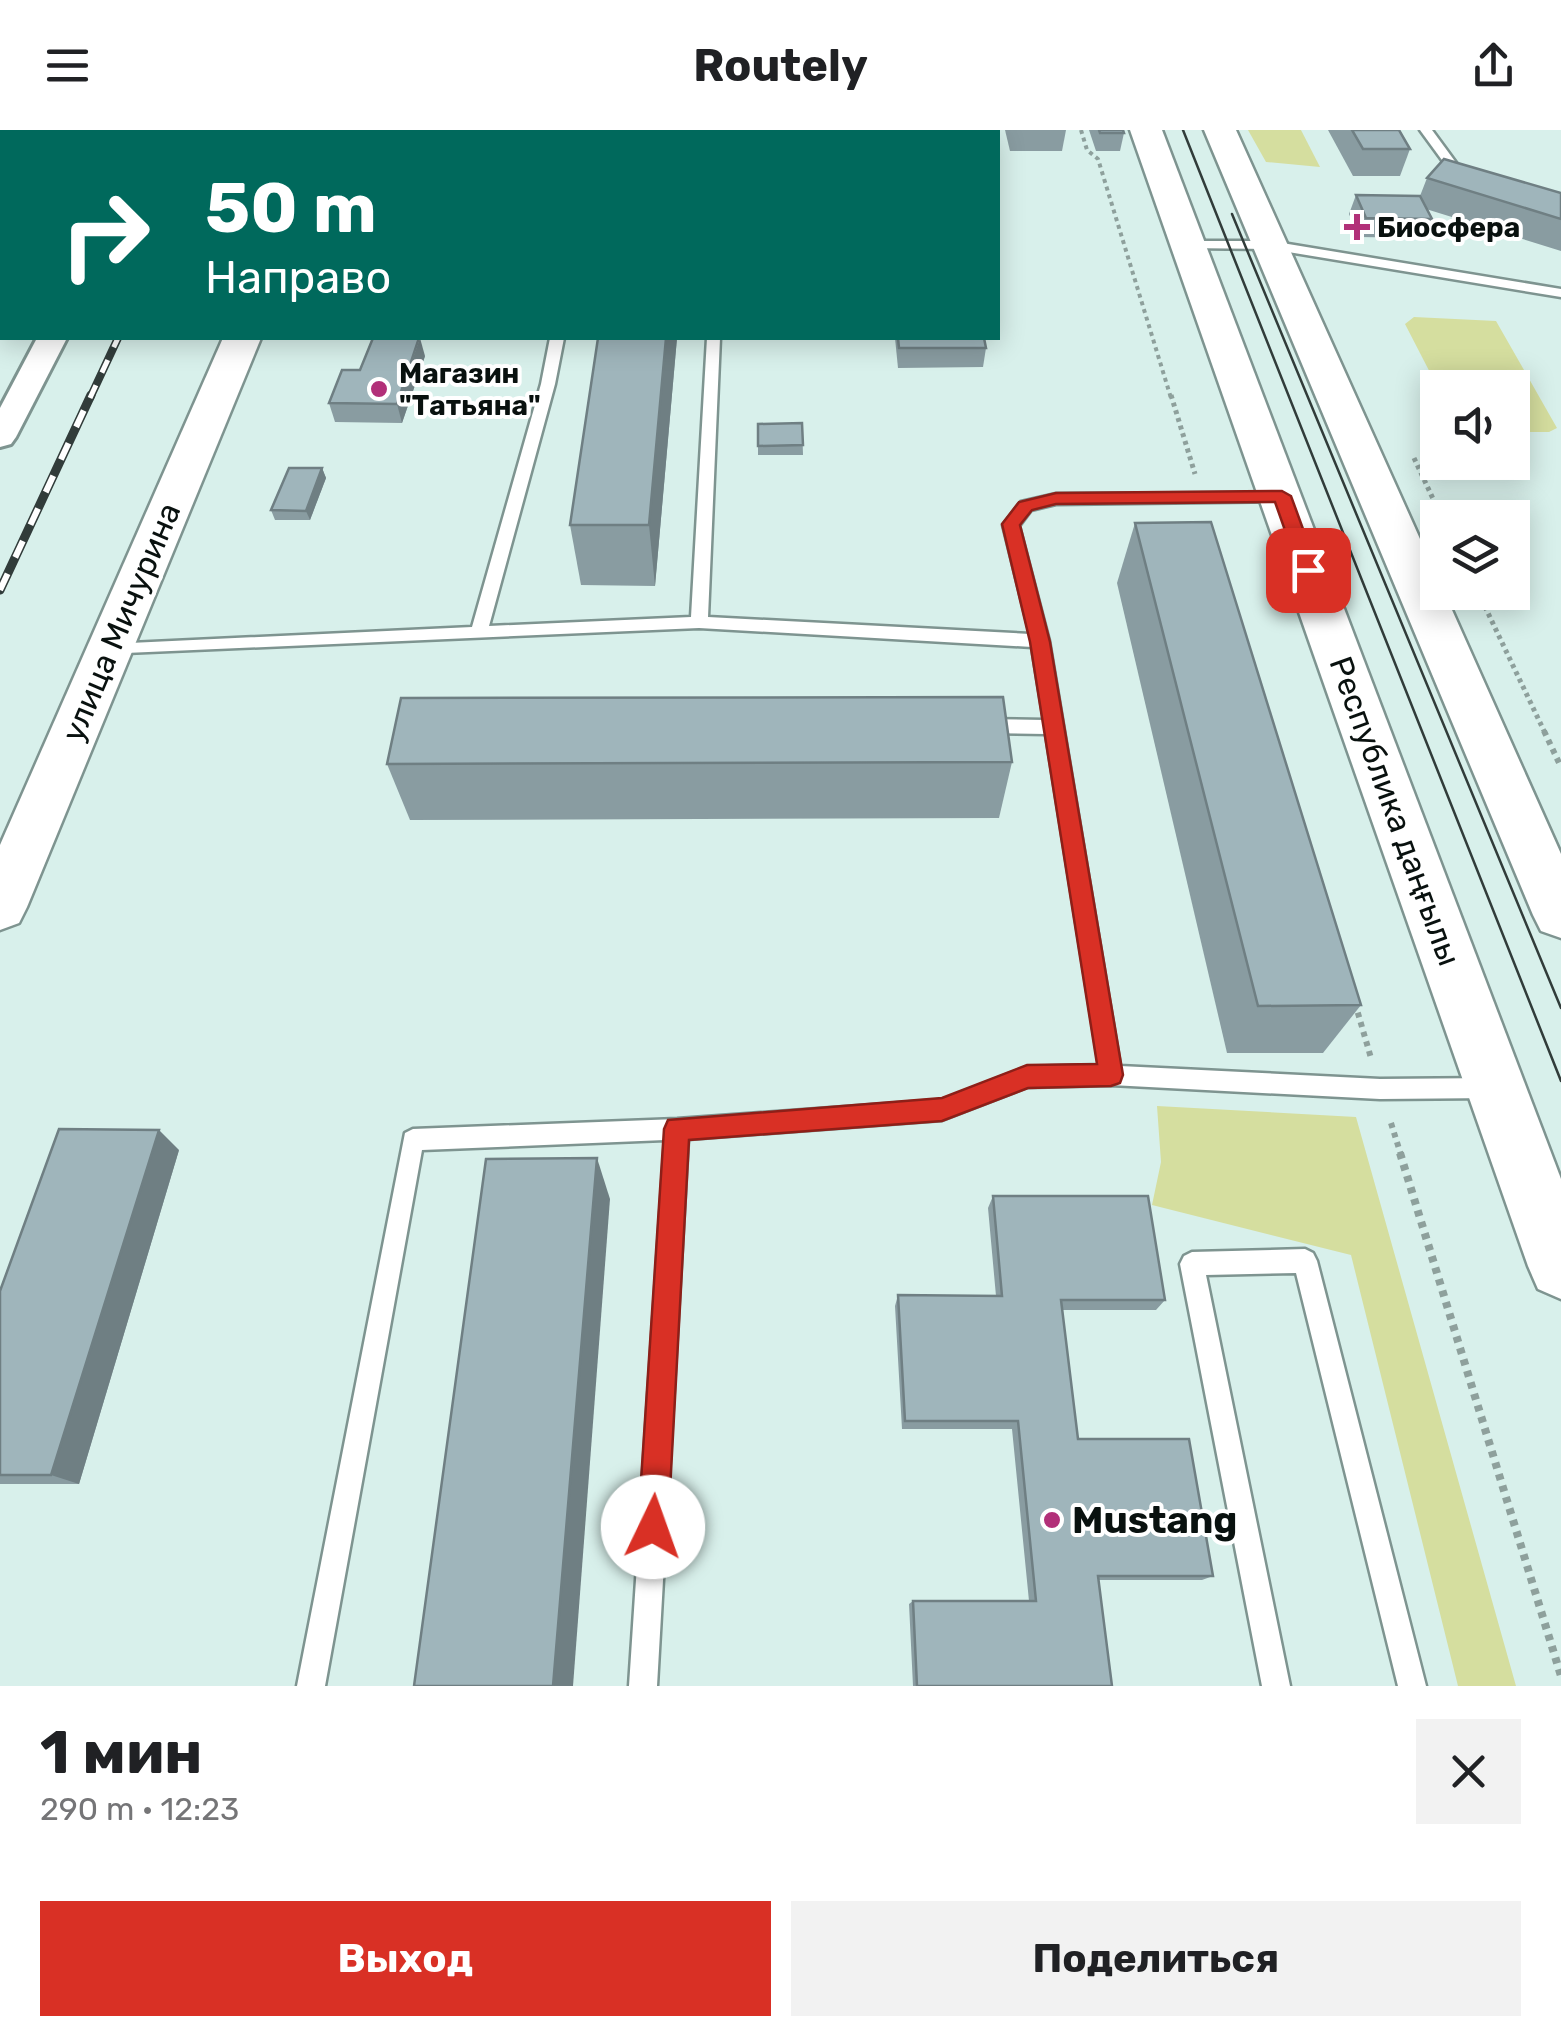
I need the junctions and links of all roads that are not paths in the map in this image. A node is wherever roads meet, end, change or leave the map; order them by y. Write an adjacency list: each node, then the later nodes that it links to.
1 (1146, 130): 6 (main road, Республика даңғылы)
2 (1220, 130): 5 (main road)
3 (1426, 130): 4 (lane)
4 (1473, 183)
5 (1270, 245): 6 (lane); 7 (lane); 20 (main road)
6 (1189, 246): 13 (main road, Республика даңғылы)
7 (1561, 294)
8 (51, 340): 12 (street)
9 (241, 340): 17 (main road, улица Мичурина)
10 (557, 340): 15 (lane)
11 (713, 340): 14 (lane)
12 (0, 436)
13 (1282, 496): 16 (lane); 23 (main road, Республика даңғылы)
14 (699, 622): 15 (lane); 16 (lane)
15 (480, 632): 17 (lane)
16 (1040, 642): 19 (lane)
17 (109, 650): 21 (main road, улица Мичурина)
18 (957, 725): 19 (lane)
19 (1054, 727): 22 (lane)
20 (1557, 895)
21 (0, 908)
22 (1111, 1075): 23 (lane); 24 (lane)
23 (1496, 1088): 25 (main road, Республика даңғылы)
24 (677, 1129): 26 (lane); 27 (lane)
25 (1561, 1266)
26 (311, 1686)
27 (643, 1686)
28 (1276, 1686): 29 (lane)
29 (1412, 1686)

